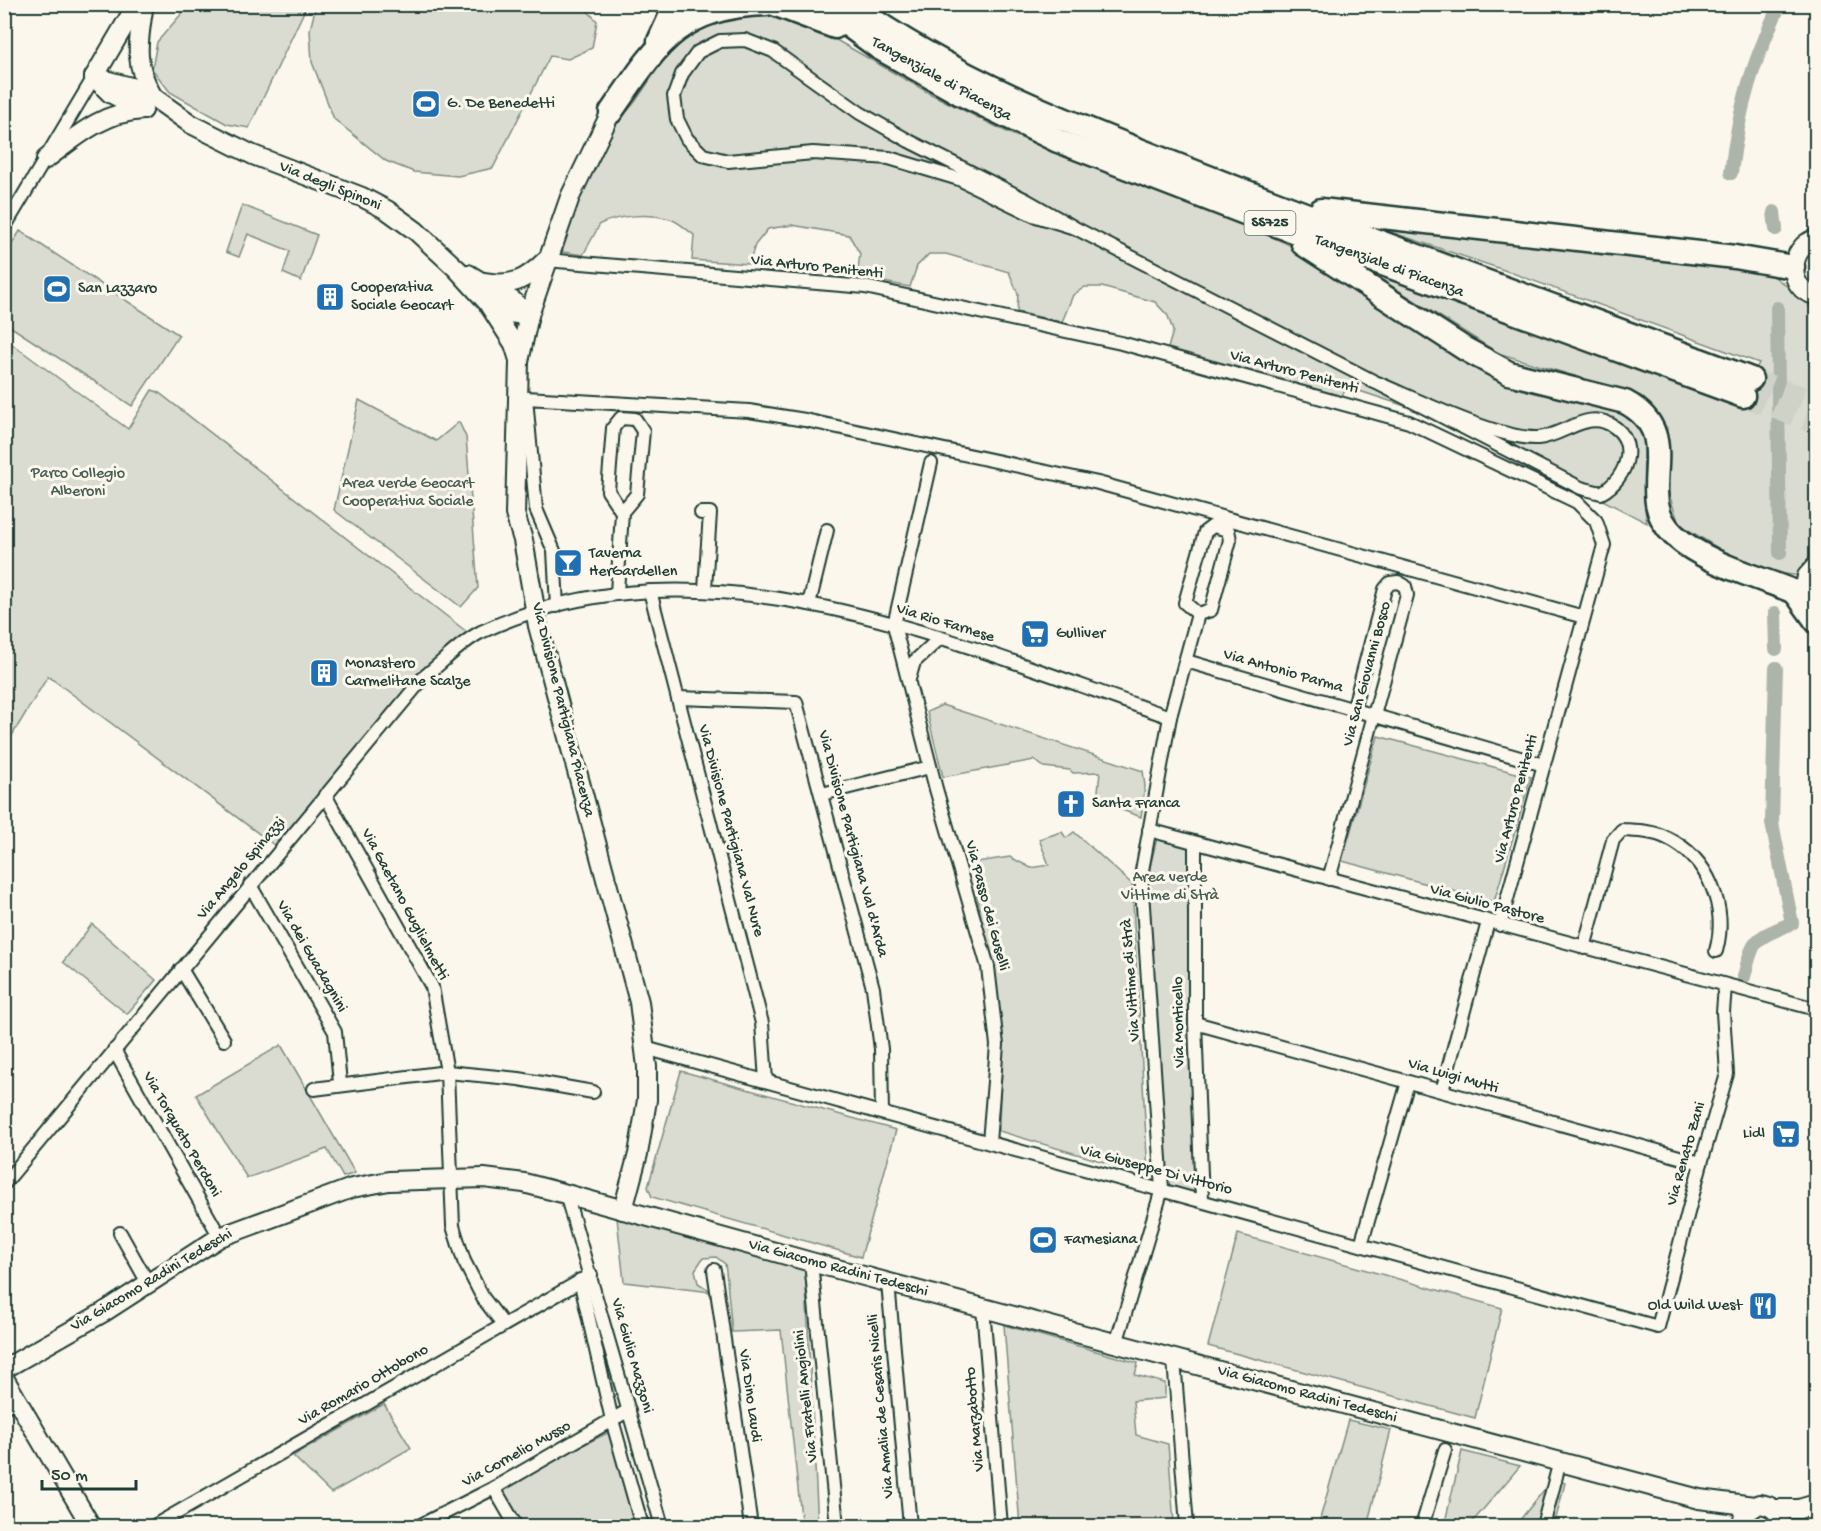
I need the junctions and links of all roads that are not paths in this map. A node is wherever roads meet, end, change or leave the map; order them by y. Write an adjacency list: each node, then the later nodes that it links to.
1 (137, 4): 10 (main road)
2 (144, 4): 11 (main road)
3 (676, 4): 9 (highway)
4 (766, 4): 9 (highway)
5 (774, 4): 8 (highway)
6 (819, 4): 8 (highway, Tangenziale di Piacenza / SS725)
7 (850, 4): 14 (highway, Tangenziale di Piacenza / SS725)
8 (879, 48): 14 (highway, Tangenziale di Piacenza / SS725)
9 (655, 51): 12 (highway)
10 (94, 77): 11 (main road, Via degli Spinoni); 13 (street)
11 (148, 104): 13 (main road); 20 (main road, Via degli Spinoni)
12 (611, 112): 18 (main road, Via Divisione Partigiana Piacenza)
13 (46, 159): 15 (street)
14 (1273, 213): 19 (highway); 27 (highway, Tangenziale di Piacenza / SS725); 36 (highway)
15 (4, 228)
16 (1074, 228): 16 (street); 26 (street)
17 (1816, 239): 19 (main road)
18 (546, 260): 21 (main road); 24 (main road, Via Divisione Partigiana Piacenza); 42 (street, Via Arturo Penitenti)
19 (1793, 267): 22 (main road)
20 (457, 268): 21 (main road, Via degli Spinoni); 23 (main road, Via degli Spinoni)
21 (483, 282): 24 (main road, Via degli Spinoni)
22 (1816, 295)
23 (488, 303): 24 (main road, Via degli Spinoni); 25 (main road)
24 (529, 315): 25 (main road, Via Divisione Partigiana Piacenza)
25 (519, 362): 39 (main road, Via Divisione Partigiana Piacenza)
26 (1370, 380): 26 (street)
27 (1747, 388)
28 (931, 463): 44 (street, Via Passo dei Guselli)
29 (622, 512): 29 (street); 35 (street)
30 (701, 513): 33 (street)
31 (827, 530): 37 (street)
32 (1816, 566): 36 (main road)
33 (705, 589): 34 (street, Via Rio Farnese); 37 (street, Via Rio Farnese)
34 (650, 591): 35 (street, Via Rio Farnese); 48 (street, Via Divisione Partigiana Val Nure)
35 (617, 593): 38 (street, Via Rio Farnese)
36 (1800, 593): 40 (main road); 43 (highway)
37 (809, 604): 44 (street, Via Rio Farnese)
38 (557, 606): 39 (street, Via Rio Farnese); 42 (street)
39 (535, 611): 55 (street, Via Angelo Spinazzi); 68 (main road, Via Divisione Partigiana Piacenza)
40 (1816, 612)
41 (1198, 614): 41 (street, Via Vittime di Strà); 46 (street, Via Vittime di Strà)
42 (1584, 617): 52 (street, Via Arturo Penitenti)
43 (1816, 621)
44 (894, 626): 45 (street, Via Rio Farnese); 47 (street, Via Passo dei Guselli)
45 (940, 638): 47 (street); 51 (street, Via Rio Farnese)
46 (1186, 661): 49 (street, Via Antonio Parma); 51 (street, Via Vittime di Strà)
47 (909, 683): 53 (street, Via Passo dei Guselli)
48 (678, 698): 54 (street, Via Divisione Partigiana Val d'Arda); 71 (street, Via Divisione Partigiana Val Nure)
49 (1353, 710): 50 (street, Via Antonio Parma); 50 (street, Via San Giovanni Bosco)
50 (1374, 716): 52 (street, Via Antonio Parma); 58 (street, Via San Giovanni Bosco)
51 (1170, 717): 56 (street, Via Vittime di Strà)
52 (1544, 765): 60 (street, Via Arturo Penitenti)
53 (930, 767): 54 (street); 78 (street, Via Passo dei Guselli)
54 (822, 794): 77 (street, Via Divisione Partigiana Val d'Arda)
55 (326, 795): 59 (street, Via Angelo Spinazzi); 70 (street, Via Gaetano Guglielmetti)
56 (1149, 830): 57 (street, Via Giulio Pastore); 82 (street, Via Vittime di Strà)
57 (1195, 843): 58 (street, Via Giulio Pastore); 66 (street, Via Monticello)
58 (1329, 879): 60 (street, Via Giulio Pastore)
59 (250, 885): 63 (street, Via Angelo Spinazzi); 73 (street, Via dei Guadagnini)
60 (1494, 924): 61 (street, Via Giulio Pastore); 75 (street, Via Arturo Penitenti)
61 (1584, 948): 62 (street); 64 (street, Via Giulio Pastore)
62 (1716, 951)
63 (181, 969): 67 (street); 69 (street, Via Angelo Spinazzi)
64 (1725, 986): 65 (street, Via Giulio Pastore); 79 (street, Via Renato Zani)
65 (1816, 1009)
66 (1195, 1023): 72 (street, Via Luigi Mutti); 84 (street, Via Monticello)
67 (224, 1040)
68 (645, 1048): 71 (street, Via Giuseppe Di Vittorio); 85 (main road, Via Divisione Partigiana Piacenza)
69 (114, 1050): 81 (street, Via Angelo Spinazzi); 87 (street, Via Torquato Perdoni)
70 (447, 1072): 73 (street); 76 (street); 80 (street, Via Gaetano Guglielmetti)
71 (766, 1081): 77 (street, Via Giuseppe Di Vittorio)
72 (1408, 1082): 75 (street, Via Luigi Mutti); 88 (street)
73 (340, 1083): 74 (street)
74 (314, 1089)
75 (1442, 1091): 79 (street, Via Luigi Mutti)
76 (593, 1092)
77 (882, 1113): 78 (street, Via Giuseppe Di Vittorio)
78 (990, 1142): 82 (street, Via Giuseppe Di Vittorio)
79 (1701, 1163): 96 (street, Via Renato Zani)
80 (451, 1178): 83 (main road, Via Giacomo Radini Tedeschi); 87 (main road, Via Giacomo Radini Tedeschi); 95 (street, Via Gaetano Guglielmetti)
81 (4, 1184)
82 (1162, 1189): 84 (street, Via Giuseppe Di Vittorio); 97 (street, Via Vittime di Strà)
83 (566, 1194): 85 (main road, Via Giacomo Radini Tedeschi); 91 (street, Via Giulio Mazzoni)
84 (1202, 1200): 88 (street, Via Giuseppe Di Vittorio)
85 (623, 1210): 89 (main road, Via Giacomo Radini Tedeschi)
86 (120, 1233): 92 (street)
87 (220, 1237): 92 (main road, Via Giacomo Radini Tedeschi)
88 (1362, 1245): 96 (street, Via Giuseppe Di Vittorio)
89 (811, 1262): 93 (main road, Via Giacomo Radini Tedeschi); 118 (street, Via Fratelli Angiolini)
90 (714, 1270): 117 (street, Via Dino Laudi)
91 (585, 1277): 95 (street, Via Romario Ottobono); 102 (street, Via Giulio Mazzoni); 103 (street)
92 (148, 1283): 99 (main road, Via Giacomo Radini Tedeschi)
93 (888, 1283): 94 (main road, Via Giacomo Radini Tedeschi); 119 (street, Via Amalia de Cesaris Nicelli)
94 (983, 1308): 97 (main road, Via Giacomo Radini Tedeschi); 120 (street, Via Marzabotto)
95 (503, 1324): 112 (street, Via Romario Ottobono)
96 (1658, 1327)
97 (1116, 1344): 98 (main road, Via Giacomo Radini Tedeschi)
98 (1174, 1360): 105 (main road, Via Giacomo Radini Tedeschi); 121 (street)
99 (4, 1369)
100 (4, 1378): 101 (main road)
101 (11, 1404): 111 (main road)
102 (629, 1410): 103 (street, Via Cornelio Musso); 116 (street, Via Giulio Mazzoni)
103 (612, 1420): 106 (street, Via Cornelio Musso); 115 (street)
104 (1445, 1450): 122 (street)
105 (1560, 1461): 107 (main road, Via Giacomo Radini Tedeschi); 123 (street)
106 (494, 1488): 113 (street, Via Cornelio Musso); 114 (street)
107 (1700, 1499): 109 (main road, Via Giacomo Radini Tedeschi); 124 (main road, Via Giacomo Radini Tedeschi)
108 (1816, 1504): 110 (main road, Via Giacomo Radini Tedeschi)
109 (1754, 1506): 110 (main road, Via Giacomo Radini Tedeschi); 124 (main road)
110 (1774, 1509): 125 (main road)
111 (90, 1526)
112 (154, 1527)
113 (419, 1527)
114 (516, 1527)
115 (642, 1527)
116 (662, 1527)
117 (751, 1527)
118 (837, 1527)
119 (910, 1527)
120 (1001, 1527)
121 (1187, 1527)
122 (1422, 1527)
123 (1543, 1527)
124 (1742, 1527)
125 (1781, 1527)

